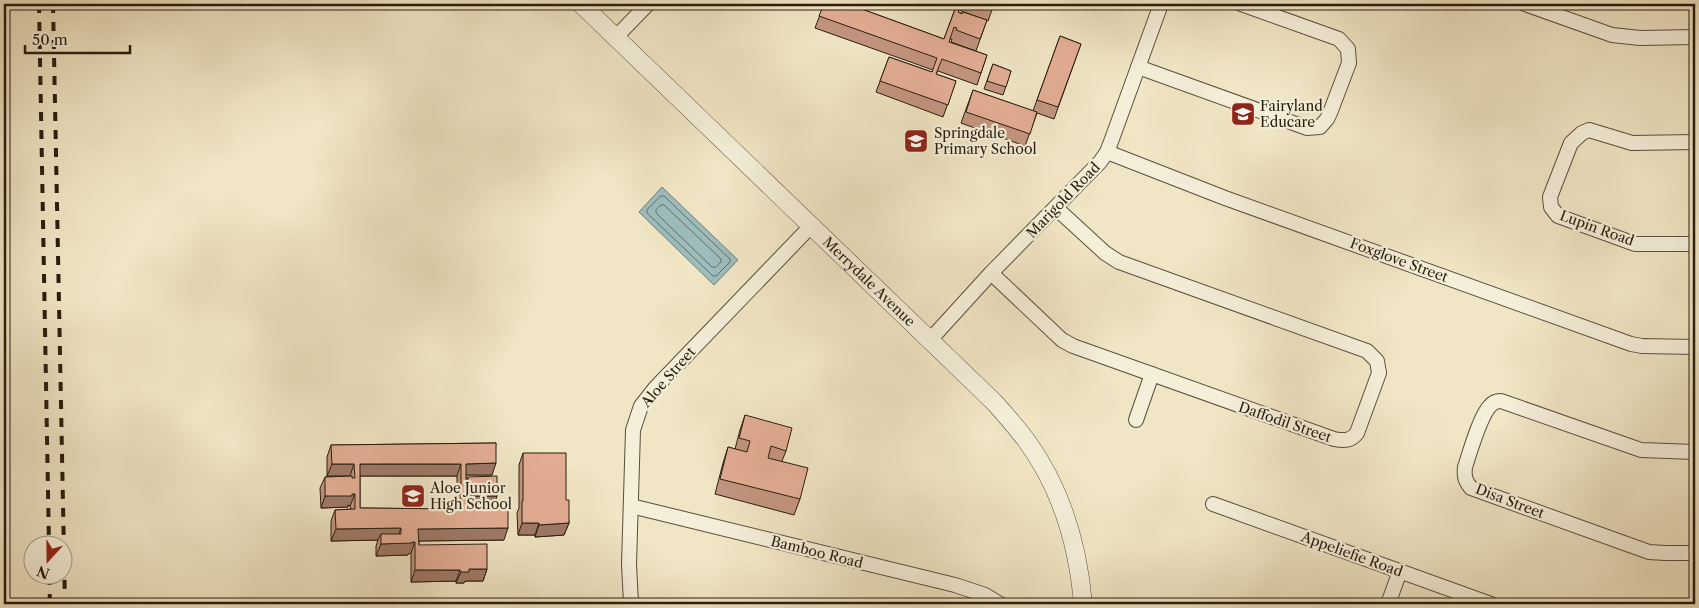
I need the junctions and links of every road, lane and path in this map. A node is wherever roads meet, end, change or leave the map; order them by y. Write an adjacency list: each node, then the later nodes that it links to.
1 (581, 4): 6 (street, Merrydale Avenue)
2 (648, 4): 6 (street)
3 (1160, 4): 8 (street, Marigold Road)
4 (1241, 4): 8 (street)
5 (1525, 4): 7 (street)
6 (616, 37): 12 (street, Merrydale Avenue)
7 (1695, 37)
8 (1138, 67): 10 (street, Marigold Road)
9 (1695, 142): 13 (street, Lupin Road)
10 (1107, 152): 11 (street, Marigold Road); 16 (street, Foxglove Street)
11 (1056, 208): 14 (street, Marigold Road); 17 (street, Daffodil Street)
12 (811, 226): 15 (street, Merrydale Avenue); 21 (street, Aloe Street)
13 (1695, 244)
14 (991, 273): 15 (street, Marigold Road); 17 (street, Daffodil Street)
15 (930, 340): 26 (street, Merrydale Avenue)
16 (1695, 347)
17 (1152, 374): 18 (street)
18 (1136, 420)
19 (1695, 452): 22 (street, Disa Street)
20 (1213, 504): 23 (street, Appeliefie Road)
21 (631, 506): 24 (street, Aloe Street); 25 (street, Bamboo Road)
22 (1695, 553)
23 (1400, 571): 27 (street); 28 (street, Appeliefie Road)
24 (631, 604)
25 (1000, 604)
26 (1082, 604)
27 (1388, 604)
28 (1491, 604)

